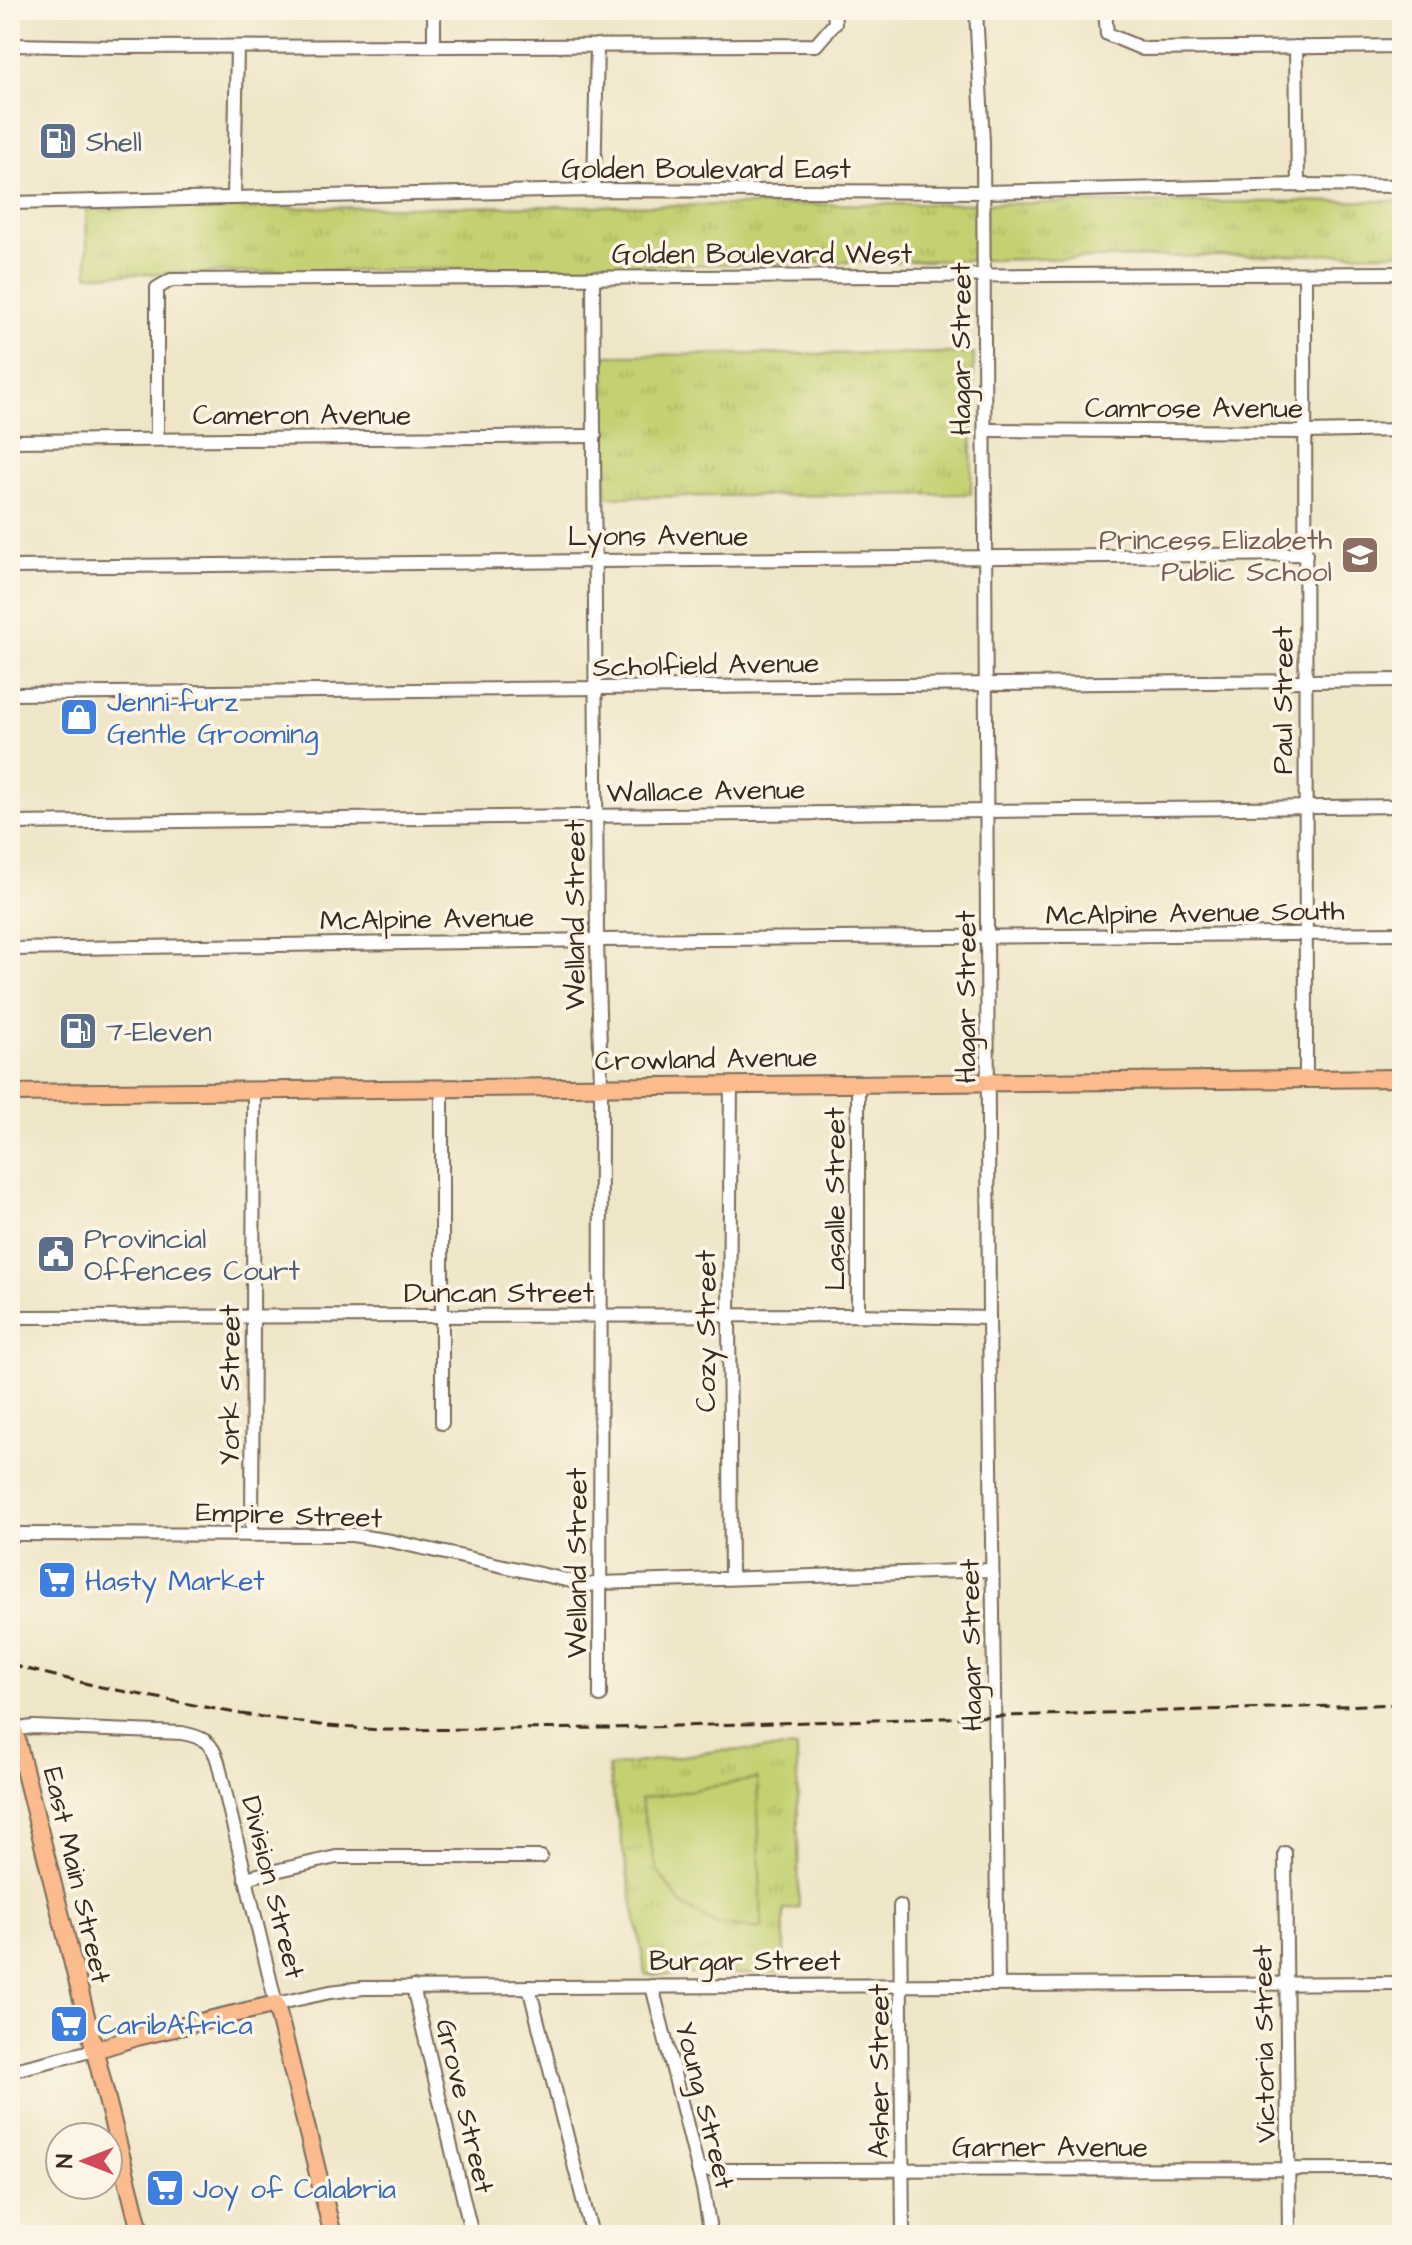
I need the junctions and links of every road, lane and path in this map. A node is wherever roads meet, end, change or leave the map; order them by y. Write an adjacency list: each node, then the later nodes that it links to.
1 (434, 10): 7 (street)
2 (834, 10): 6 (street)
3 (976, 10): 14 (street, Hagar Street)
4 (1105, 10): 10 (street)
5 (10, 45): 9 (street)
6 (597, 45): 7 (street); 13 (street)
7 (434, 46): 9 (street)
8 (1402, 46): 10 (street)
9 (237, 47): 15 (street)
10 (1296, 47): 11 (street)
11 (1298, 185): 12 (street, Golden Boulevard East); 14 (street, Golden Boulevard East)
12 (1402, 186)
13 (594, 190): 14 (street, Golden Boulevard East); 15 (street, Golden Boulevard East)
14 (983, 192): 19 (street, Hagar Street)
15 (234, 198): 16 (street, Golden Boulevard East)
16 (10, 203)
17 (1402, 273): 18 (street, Golden Boulevard West)
18 (1305, 274): 19 (street, Golden Boulevard West); 23 (street, Paul Street)
19 (984, 275): 20 (street, Golden Boulevard West); 21 (street, Hagar Street)
20 (593, 278): 24 (street, Welland Street); 25 (street, Golden Boulevard West)
21 (985, 430): 23 (street, Camrose Avenue); 28 (street, Hagar Street)
22 (1402, 430): 23 (street, Camrose Avenue)
23 (1305, 432): 27 (street, Paul Street)
24 (595, 436): 25 (street, Cameron Avenue); 29 (street, Welland Street)
25 (157, 439): 26 (street, Cameron Avenue)
26 (10, 441)
27 (1306, 554): 28 (street, Lyons Avenue); 32 (street, Paul Street)
28 (986, 557): 29 (street, Lyons Avenue); 33 (street, Hagar Street)
29 (595, 560): 30 (street, Lyons Avenue); 34 (street, Welland Street)
30 (10, 567)
31 (1402, 680): 32 (street, Scholfield Avenue)
32 (1306, 681): 33 (street, Scholfield Avenue); 37 (street, Paul Street)
33 (987, 683): 34 (street, Scholfield Avenue); 38 (street, Hagar Street)
34 (597, 690): 35 (street, Scholfield Avenue); 39 (street, Welland Street)
35 (10, 694)
36 (1402, 806): 37 (street, Wallace Avenue)
37 (1305, 807): 38 (street, Wallace Avenue); 42 (street, Paul Street)
38 (987, 811): 39 (street, Wallace Avenue); 43 (street, Hagar Street)
39 (598, 815): 40 (street, Wallace Avenue); 44 (street, Welland Street)
40 (10, 823)
41 (1402, 933): 42 (street, McAlpine Avenue South)
42 (1305, 934): 43 (street, McAlpine Avenue South); 46 (street, Paul Street)
43 (989, 939): 44 (street, McAlpine Avenue); 49 (street, Hagar Street)
44 (597, 940): 45 (street, McAlpine Avenue); 51 (street, Welland Street)
45 (10, 949)
46 (1306, 1078): 47 (main road, Crowland Avenue); 49 (main road, Crowland Avenue)
47 (1402, 1078)
48 (858, 1082): 49 (main road, Crowland Avenue); 50 (main road, Crowland Avenue); 55 (street, Lasalle Street)
49 (989, 1082): 61 (street, Hagar Street)
50 (731, 1084): 51 (main road, Crowland Avenue); 58 (street, Cozy Street)
51 (601, 1085): 52 (main road, Crowland Avenue); 57 (street, Welland Street)
52 (442, 1089): 53 (main road, Crowland Avenue); 56 (street)
53 (254, 1091): 54 (main road, Crowland Avenue); 60 (street, York Street)
54 (10, 1093)
55 (858, 1315): 58 (street, Duncan Street); 61 (street, Duncan Street)
56 (442, 1316): 57 (street, Duncan Street); 60 (street, Duncan Street); 62 (street)
57 (601, 1316): 58 (street, Duncan Street); 67 (street, Welland Street)
58 (729, 1316): 66 (street, Cozy Street)
59 (10, 1317): 60 (street, Duncan Street)
60 (253, 1317): 64 (street, York Street)
61 (989, 1318): 65 (street, Hagar Street)
62 (442, 1423)
63 (10, 1534): 64 (street, Empire Street)
64 (252, 1535): 67 (street, Empire Street)
65 (992, 1570): 66 (street, Empire Street); 75 (street, Hagar Street)
66 (731, 1578): 67 (street, Empire Street)
67 (600, 1583): 68 (street, Welland Street)
68 (600, 1696)
69 (12, 1724): 72 (street, Division Street); 74 (main road, East Main Street)
70 (1285, 1853): 76 (street, Victoria Street)
71 (541, 1857): 72 (street)
72 (245, 1878): 82 (street, Division Street)
73 (900, 1906): 78 (street, Asher Street)
74 (73, 1964): 83 (main road); 84 (main road, East Main Street)
75 (998, 1983): 76 (street, Burgar Street); 78 (street, Burgar Street)
76 (1286, 1983): 77 (street, Burgar Street); 89 (street, Victoria Street)
77 (1402, 1983)
78 (902, 1985): 79 (street, Burgar Street); 88 (street, Asher Street)
79 (652, 1986): 81 (street, Burgar Street); 87 (street, Young Street)
80 (413, 1987): 81 (street, Burgar Street); 82 (street, Burgar Street); 92 (street, Grove Street)
81 (529, 1987): 93 (street)
82 (276, 2004): 83 (main road, Burgar Street); 91 (main road, Division Street)
83 (137, 2037): 84 (main road, Burgar Street)
84 (95, 2050): 85 (street); 90 (main road, East Main Street)
85 (10, 2071)
86 (1402, 2169): 89 (street, Garner Avenue)
87 (698, 2170): 88 (street, Garner Avenue); 94 (street, Young Street)
88 (903, 2170): 89 (street, Garner Avenue); 95 (street, Asher Street)
89 (1289, 2170): 96 (street, Victoria Street)
90 (141, 2235)
91 (333, 2235)
92 (472, 2235)
93 (592, 2235)
94 (711, 2235)
95 (903, 2235)
96 (1289, 2235)

